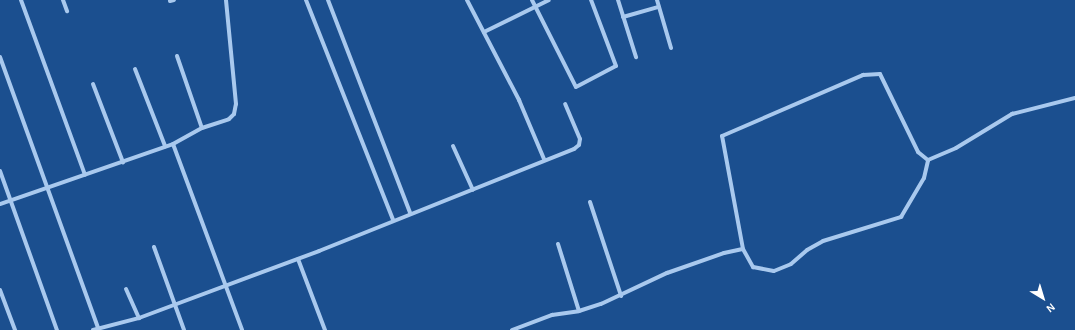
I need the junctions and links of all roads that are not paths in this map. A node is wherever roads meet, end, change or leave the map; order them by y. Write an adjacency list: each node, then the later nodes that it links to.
1 (21, 0): 33 (street)
2 (63, 0): 14 (street)
3 (226, 0): 25 (street)
4 (306, 0): 40 (street)
5 (328, 0): 39 (street)
6 (467, 0): 16 (street)
7 (532, 0): 12 (street)
8 (549, 0): 12 (street)
9 (591, 0): 12 (street)
10 (618, 0): 15 (street)
11 (657, 0): 13 (street)
12 (536, 6): 16 (street)
13 (659, 7): 15 (street); 17 (street)
14 (67, 11)
15 (624, 17): 20 (street)
16 (484, 32): 29 (street)
17 (672, 48)
18 (177, 56): 25 (street)
19 (0, 57): 34 (street)
20 (636, 57)
21 (135, 69): 27 (street)
22 (92, 84): 31 (street)
23 (1075, 98): 30 (street)
24 (565, 104): 29 (street)
25 (202, 128): 26 (street)
26 (173, 144): 27 (street); 45 (street)
27 (165, 146): 31 (street)
28 (453, 146): 35 (street)
29 (544, 160): 35 (street)
30 (928, 160): 43 (street); 43 (street)
31 (123, 162): 33 (street)
32 (0, 171): 36 (street)
33 (85, 175): 34 (street)
34 (46, 187): 36 (street); 52 (street)
35 (473, 190): 39 (street)
36 (10, 200): 38 (street); 54 (street)
37 (590, 202): 48 (street)
38 (0, 204)
39 (410, 213): 40 (street)
40 (393, 220): 44 (street)
41 (558, 244): 50 (street)
42 (154, 247): 49 (street)
43 (743, 249): 48 (street)
44 (298, 259): 45 (street); 58 (street)
45 (224, 284): 49 (street); 57 (street)
46 (126, 289): 51 (street)
47 (0, 290): 53 (street)
48 (621, 296): 50 (street)
49 (174, 305): 51 (street); 56 (street)
50 (579, 311): 59 (street)
51 (139, 318): 52 (street)
52 (98, 328): 55 (street)
53 (15, 330)
54 (57, 330)
55 (93, 330)
56 (184, 330)
57 (242, 330)
58 (325, 330)
59 (512, 330)

